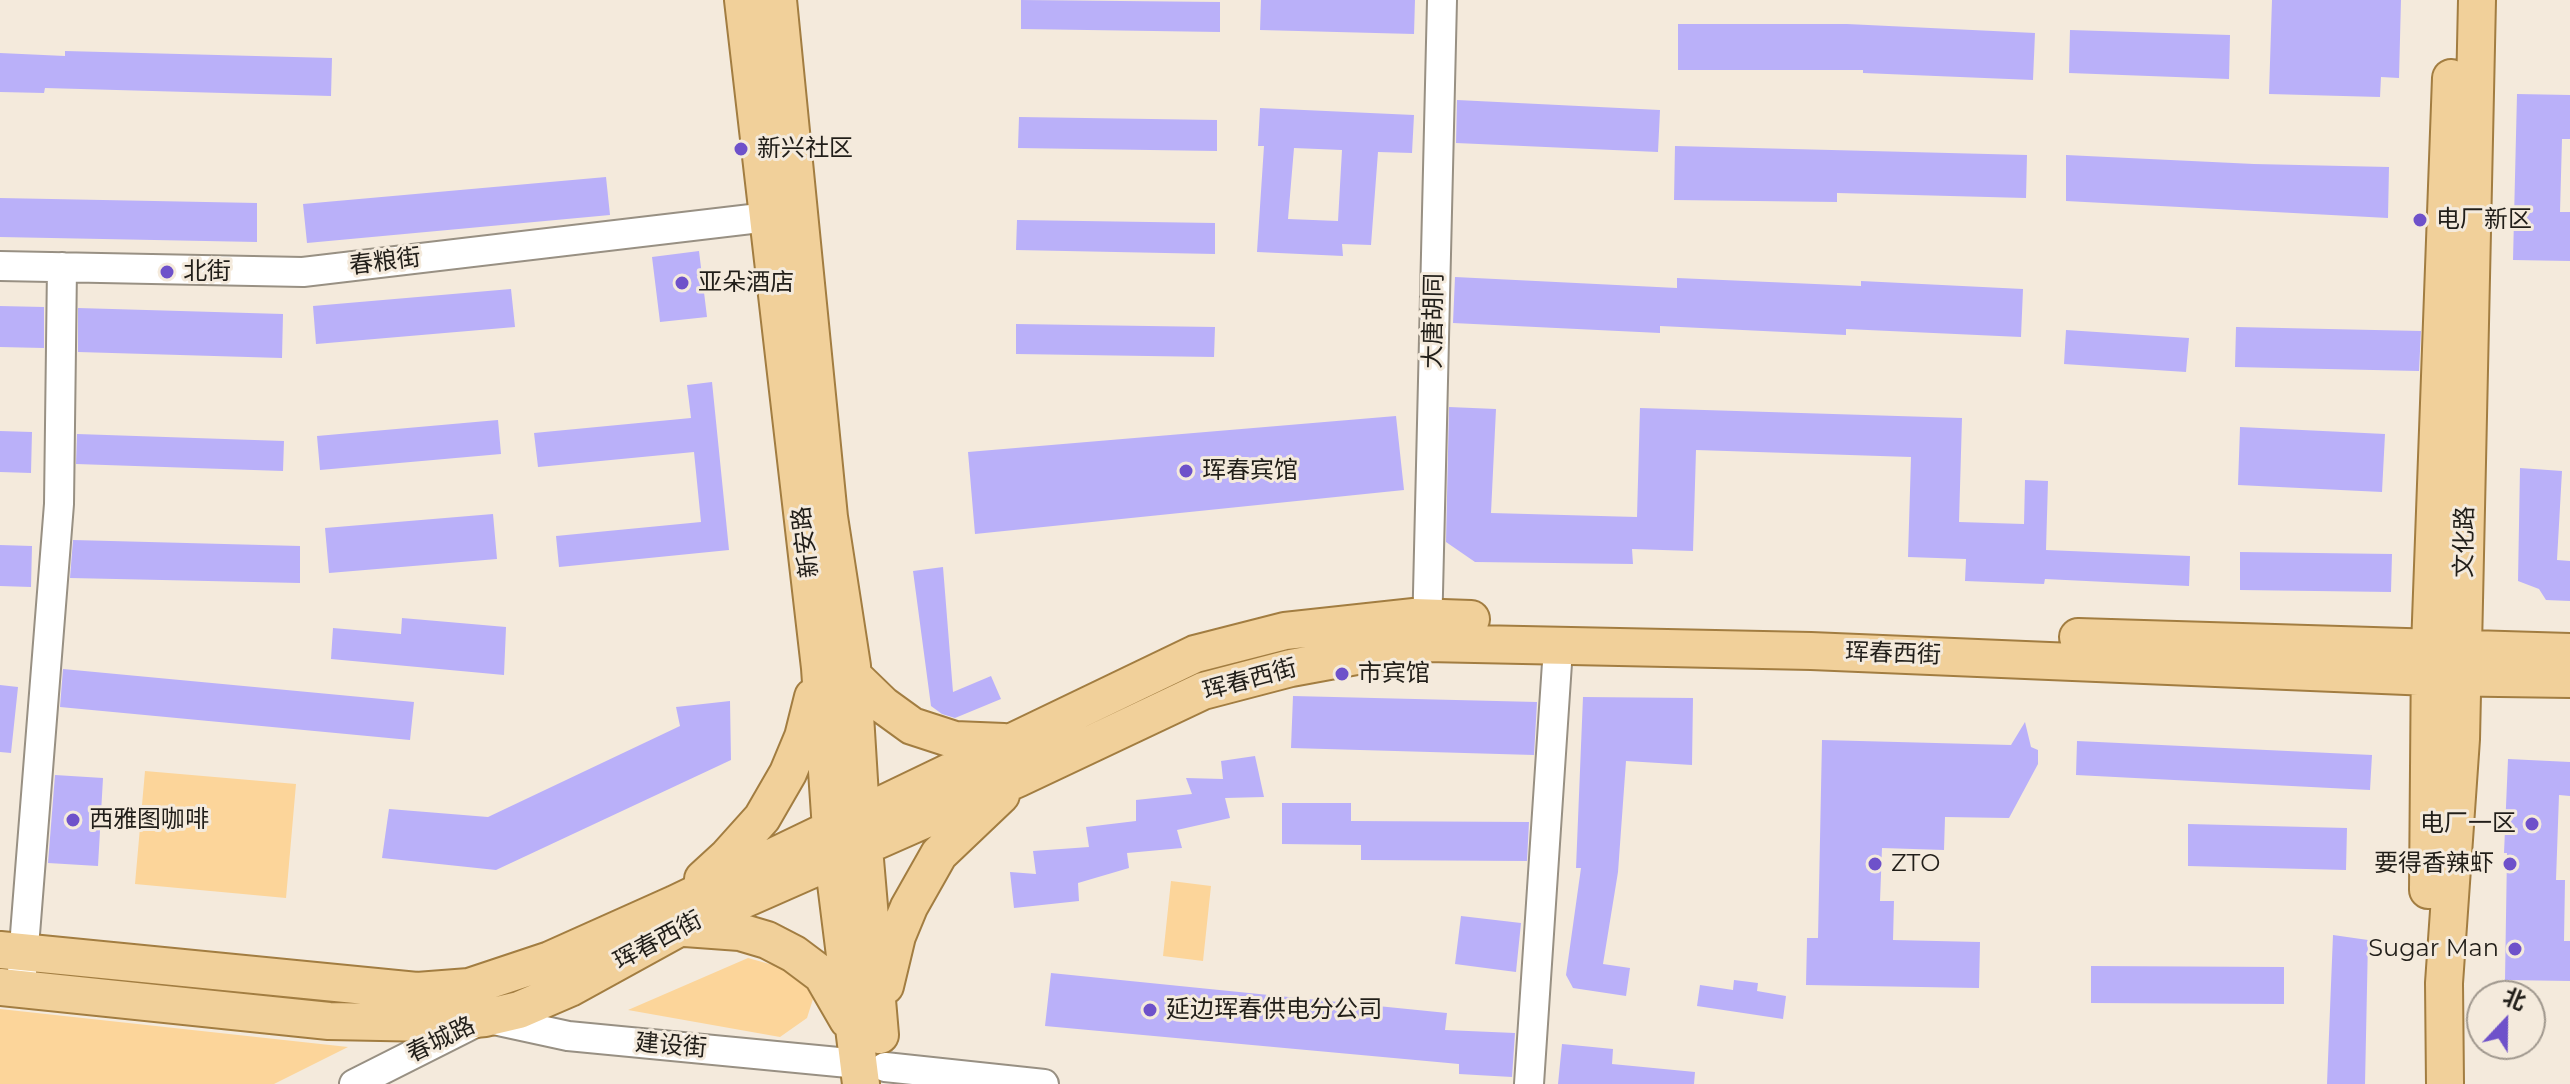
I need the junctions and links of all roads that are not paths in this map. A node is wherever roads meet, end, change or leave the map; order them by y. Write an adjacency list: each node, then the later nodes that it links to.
1 (743, 0): 6 (main road, 新安路)
2 (778, 0): 9 (main road, 新安路)
3 (1442, 0): 10 (street, 大唐胡同)
4 (2454, 0): 13 (main road, 文化路)
5 (2477, 0): 13 (main road, 文化路)
6 (768, 217): 8 (street, 春粮街); 9 (main road, 新安路)
7 (0, 266): 8 (street, 春粮街)
8 (62, 267): 20 (street)
9 (816, 520): 14 (main road, 新安路)
10 (1427, 630): 11 (main road, 珲春西街); 13 (main road, 珲春西街); 16 (main road, 珲春西街); 17 (main road, 珲春西街)
11 (1558, 648): 13 (main road, 珲春西街); 27 (street)
12 (2570, 652): 13 (main road, 珲春西街)
13 (2446, 662): 15 (main road, 珲春西街); 28 (main road, 文化路); 29 (main road, 文化路)
14 (836, 672): 16 (main road); 18 (main road, 新安路); 19 (main road)
15 (2570, 679)
16 (1009, 742): 18 (main road, 珲春西街)
17 (1019, 778): 18 (main road, 珲春西街); 23 (main road)
18 (847, 837): 19 (main road, 珲春西街); 23 (main road, 新安路)
19 (677, 916): 20 (main road, 珲春西街); 22 (main road, 珲春西街); 23 (main road)
20 (12, 951): 21 (street)
21 (10, 988): 22 (main road, 珲春西街)
22 (485, 1018): 23 (street, 建设街); 24 (street, 春城路)
23 (876, 1062): 26 (street, 建设街)
24 (401, 1072): 25 (street, 春城路)
25 (354, 1084)
26 (1044, 1084)
27 (1529, 1084)
28 (2426, 1084)
29 (2445, 1084)

